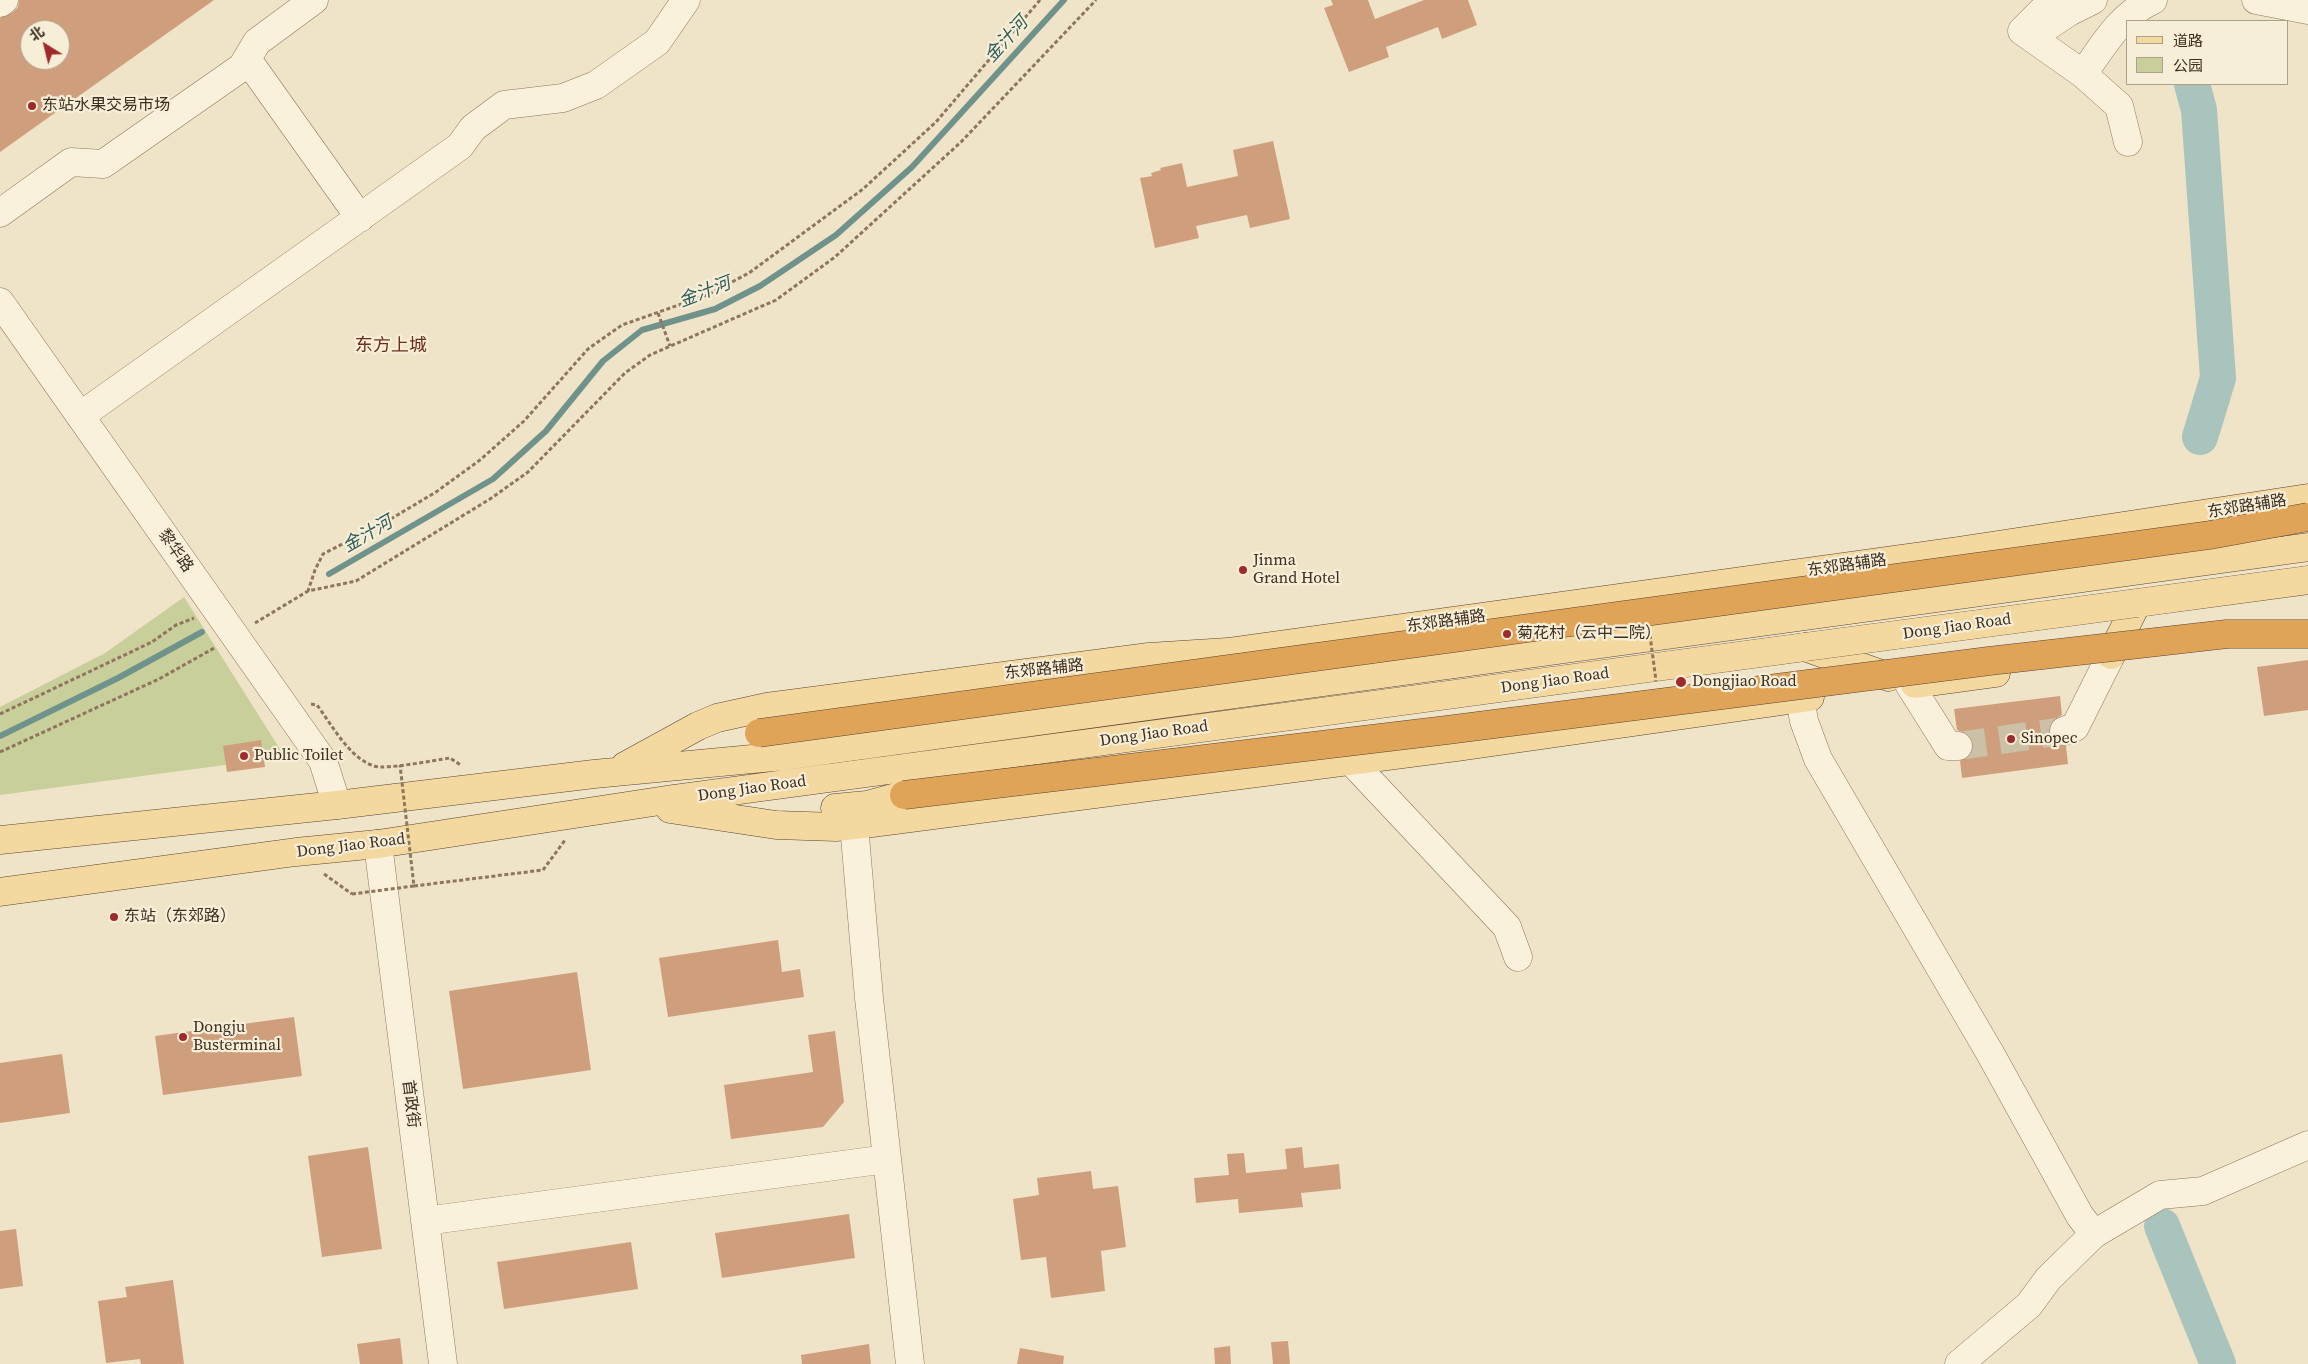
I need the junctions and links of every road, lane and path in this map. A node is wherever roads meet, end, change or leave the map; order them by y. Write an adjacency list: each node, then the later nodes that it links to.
1 (4, 0): 10 (street)
2 (314, 0): 13 (street)
3 (686, 0): 17 (street)
4 (1040, 0): 19 (path)
5 (1096, 0): 20 (path)
6 (2061, 0): 12 (street)
7 (2093, 0): 12 (street)
8 (2153, 0): 14 (street)
9 (2256, 0): 11 (street)
10 (0, 3)
11 (2308, 10)
12 (2028, 35): 14 (street)
13 (247, 59): 16 (street); 17 (street)
14 (2083, 74): 15 (street)
15 (2128, 142)
16 (0, 213)
17 (360, 218): 21 (street)
18 (0, 302): 21 (street, 黎华路)
19 (658, 313): 20 (path); 26 (path)
20 (670, 346): 26 (path)
21 (80, 416): 28 (street, 黎华路)
22 (2308, 498): 47 (main road, 东郊路辅路)
23 (2308, 517): 41 (highway, bridge)
24 (2308, 547): 47 (main road, Dong Jiao Road)
25 (2308, 580): 27 (main road, Dong Jiao Road)
26 (308, 591): 29 (path)
27 (2137, 603): 33 (main road, Dong Jiao Road, bridge); 34 (main road)
28 (215, 608): 32 (street, 黎华路); 39 (path)
29 (274, 611)
30 (2308, 632): 34 (main road); 48 (highway, bridge)
31 (1650, 634): 35 (path, bridge)
32 (235, 636): 43 (path); 49 (street, 黎华路)
33 (1805, 647): 36 (main road); 50 (main road, Dong Jiao Road)
34 (2111, 655): 36 (main road); 40 (street)
35 (1656, 682)
36 (1909, 684): 37 (main road); 42 (street)
37 (1800, 698): 45 (main road); 62 (street)
38 (317, 705): 46 (path)
39 (0, 714)
40 (2064, 732)
41 (759, 733): 47 (main road)
42 (1958, 746)
43 (0, 752)
44 (450, 758): 46 (path)
45 (1351, 760): 51 (main road); 58 (street)
46 (400, 765): 55 (path, bridge)
47 (594, 774): 49 (main road, Dong Jiao Road)
48 (904, 795): 50 (main road)
49 (337, 805): 52 (main road, Dong Jiao Road)
50 (602, 810): 51 (main road); 53 (main road, Dong Jiao Road)
51 (854, 825): 60 (street)
52 (0, 840)
53 (378, 844): 56 (main road, Dong Jiao Road); 61 (street, 首政街)
54 (543, 870): 55 (path)
55 (414, 886): 57 (path, bridge)
56 (0, 892)
57 (352, 894)
58 (1518, 957)
59 (2308, 1145): 62 (street)
60 (887, 1158): 61 (street); 64 (street)
61 (425, 1221): 63 (street, 首政街)
62 (2094, 1234): 65 (street)
63 (443, 1364)
64 (910, 1364)
65 (1959, 1364)

